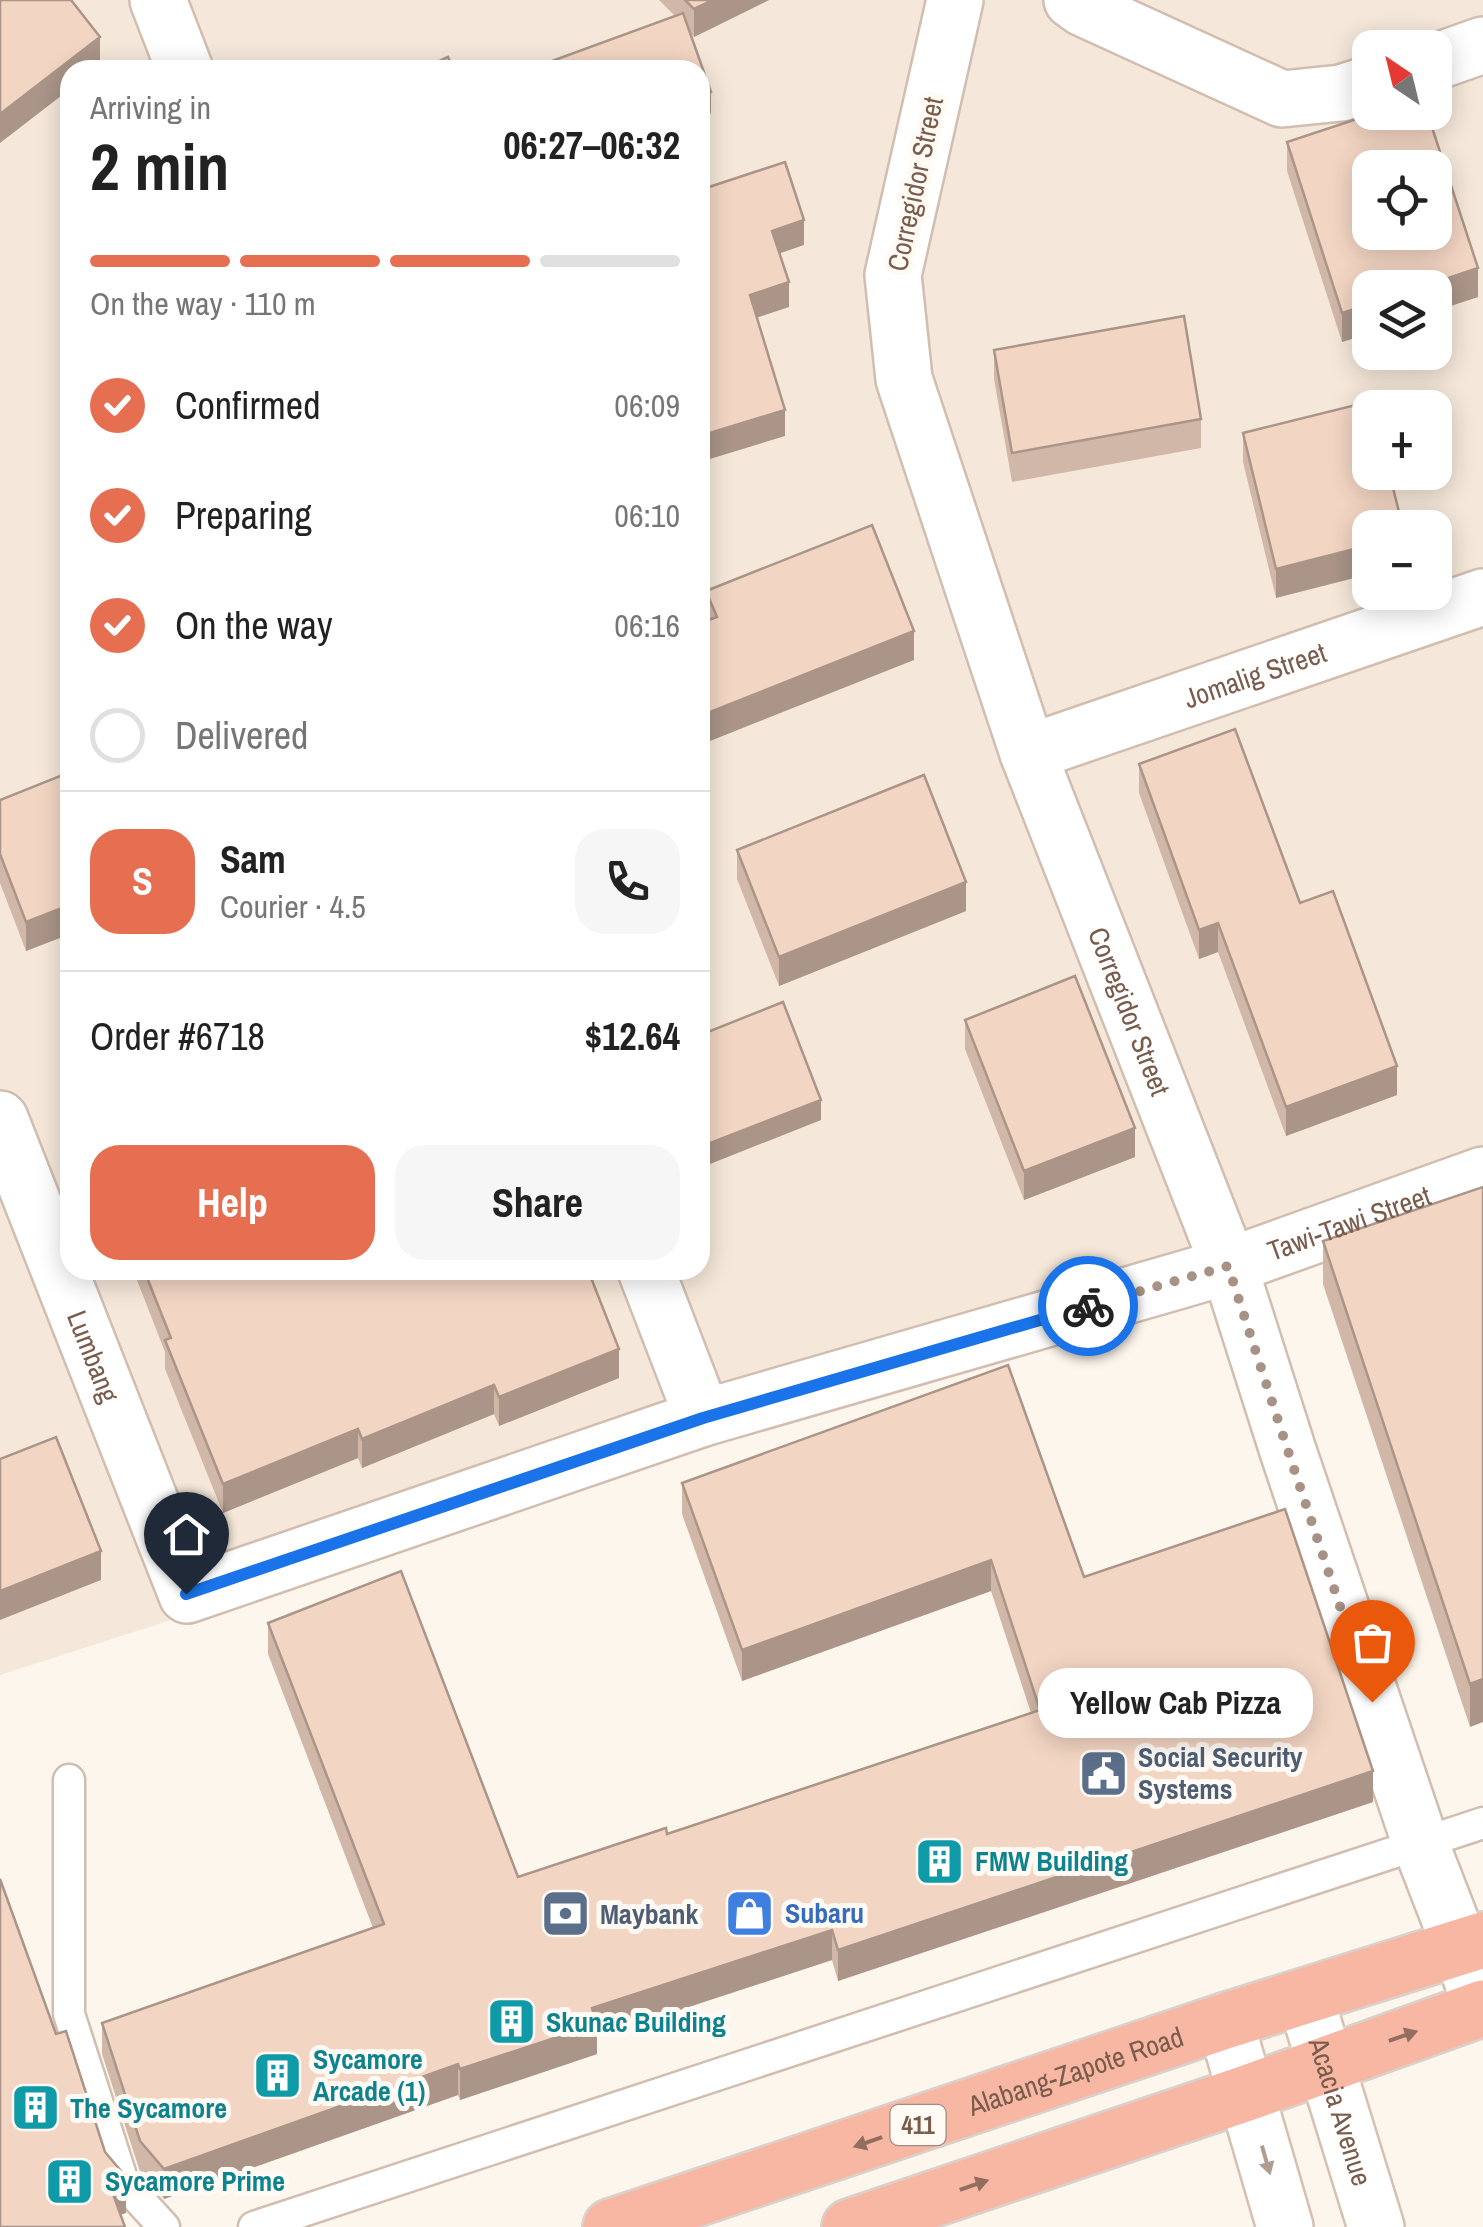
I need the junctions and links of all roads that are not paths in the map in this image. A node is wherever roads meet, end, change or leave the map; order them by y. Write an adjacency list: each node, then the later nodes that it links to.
1 (158, 0): 6 (street)
2 (955, 0): 9 (street, Corregidor Street)
3 (1072, 0): 7 (street)
4 (1483, 45): 5 (street)
5 (1452, 56)
6 (181, 60)
7 (1352, 90)
8 (1483, 597): 9 (street, Jomalig Street)
9 (1028, 753): 12 (street, Corregidor Street)
10 (0, 1119): 13 (street, Lumbang)
11 (1483, 1175): 12 (street, Tawi-Tawi Street)
12 (1228, 1266): 16 (street, Tawi-Tawi Street); 20 (street, Corregidor Street)
13 (60, 1272)
14 (63, 1280): 17 (street, Lumbang)
15 (650, 1280): 16 (street)
16 (703, 1418): 17 (street, Tawi-Tawi Street)
17 (186, 1594)
18 (69, 1780): 28 (lane)
19 (1483, 1823): 20 (lane)
20 (1421, 1845): 21 (street, Corregidor Street); 29 (lane)
21 (1472, 1944): 22 (highway, Alabang-Zapote Road / 411); 23 (street, Corregidor Street)
22 (1305, 1998): 24 (highway, Alabang-Zapote Road / 411); 25 (street, Acacia Avenue)
23 (1482, 2008): 25 (highway, one-way to 23)
24 (1225, 2021): 26 (street); 30 (highway, Alabang-Zapote Road / 411, one-way to 30)
25 (1325, 2064): 26 (highway); 32 (street, Acacia Avenue)
26 (1246, 2094): 27 (highway, one-way to 26); 31 (street, one-way to 31)
27 (882, 2224)
28 (164, 2227)
29 (254, 2227)
30 (611, 2227)
31 (1286, 2227)
32 (1376, 2227)

